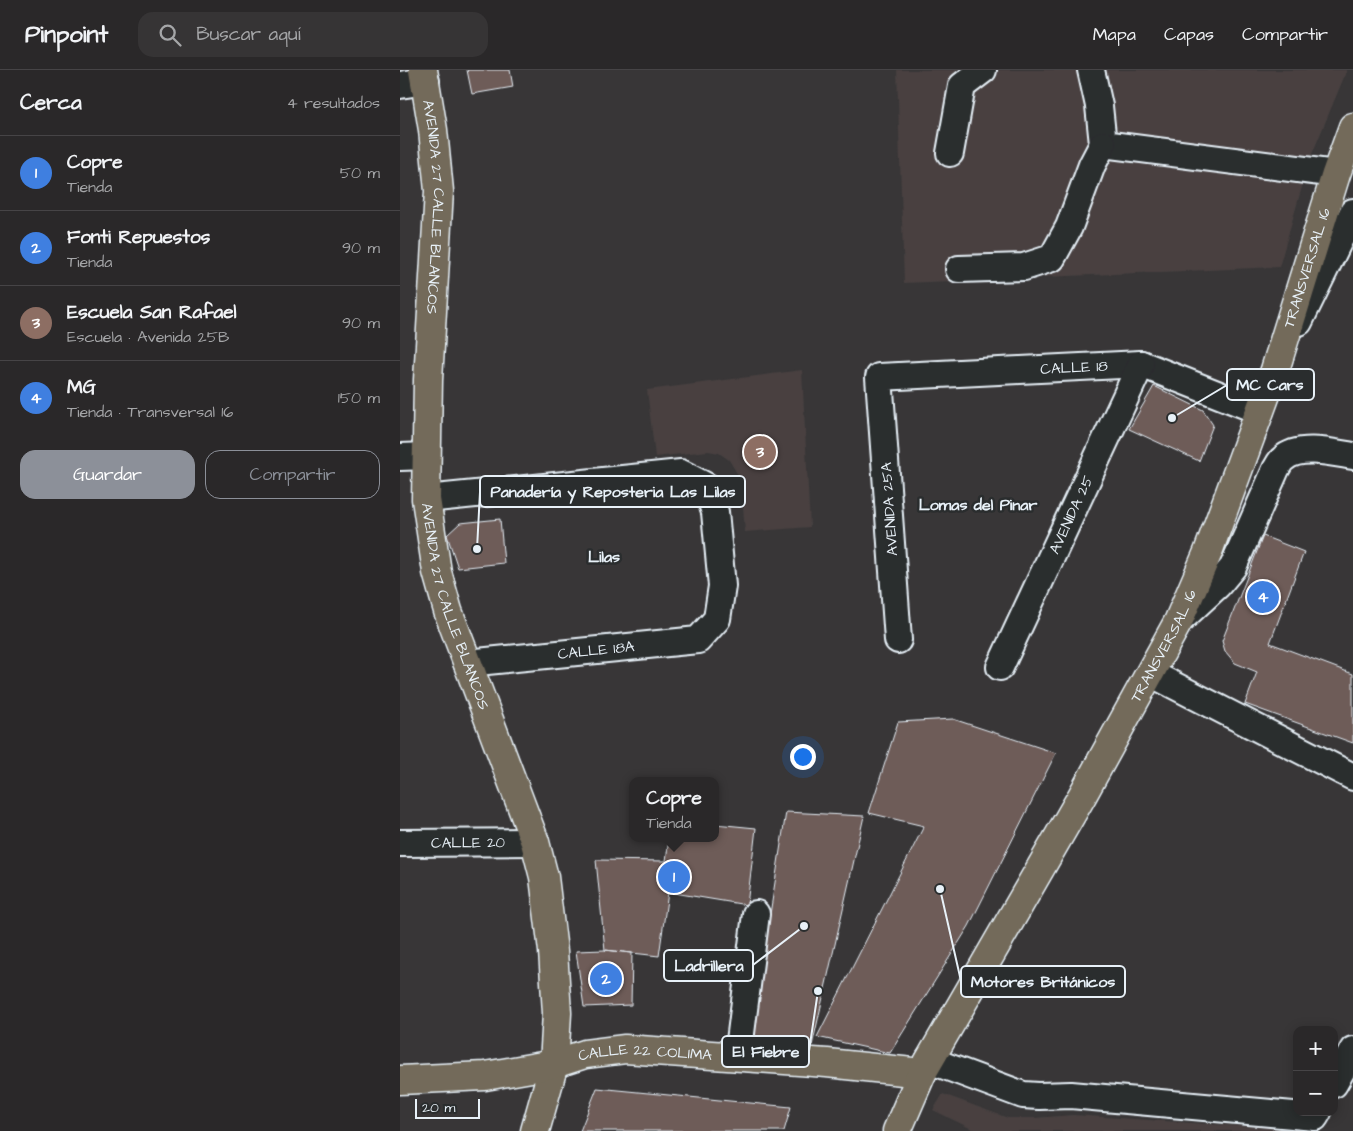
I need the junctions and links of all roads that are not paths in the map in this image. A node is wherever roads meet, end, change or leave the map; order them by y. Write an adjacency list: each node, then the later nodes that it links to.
1 (983, 70): 6 (street)
2 (1091, 70): 5 (street)
3 (416, 79): 14 (main road, AVENIDA 27 CALLE BLANCOS)
4 (1353, 127): 7 (main road, TRANSVERSAL 16)
5 (1103, 144): 7 (street); 9 (street)
6 (950, 153)
7 (1336, 174): 11 (main road, TRANSVERSAL 16)
8 (1353, 212): 11 (street)
9 (959, 269)
10 (1141, 364): 12 (street, CALLE 18); 13 (street, CALLE 18); 21 (street, AVENIDA 25)
11 (1275, 370): 13 (main road, TRANSVERSAL 16)
12 (879, 377): 19 (street, AVENIDA 25A)
13 (1260, 411): 18 (main road, TRANSVERSAL 16)
14 (427, 456): 16 (street); 17 (main road, AVENIDA 27 CALLE BLANCOS)
15 (1353, 456): 18 (street)
16 (400, 457)
17 (426, 499): 20 (main road, AVENIDA 27 CALLE BLANCOS); 20 (street, CALLE 18A)
18 (1178, 622): 22 (main road, TRANSVERSAL 16)
19 (898, 640)
20 (467, 663): 24 (main road, AVENIDA 27 CALLE BLANCOS)
21 (1000, 667)
22 (1150, 673): 23 (street); 30 (main road, TRANSVERSAL 16)
23 (1353, 777)
24 (535, 842): 25 (street, CALLE 20); 29 (main road, AVENIDA 27 CALLE BLANCOS)
25 (400, 843)
26 (756, 914): 28 (street)
27 (1353, 1050): 31 (street)
28 (738, 1057): 29 (main road, CALLE 22 COLIMA); 30 (main road, CALLE 22 COLIMA)
29 (554, 1064): 32 (main road, CALLE 22 COLIMA); 34 (main road, AVENIDA 27 CALLE BLANCOS)
30 (926, 1067): 33 (street); 35 (main road, TRANSVERSAL 16)
31 (1338, 1077)
32 (400, 1080)
33 (1293, 1115)
34 (535, 1131)
35 (896, 1131)

